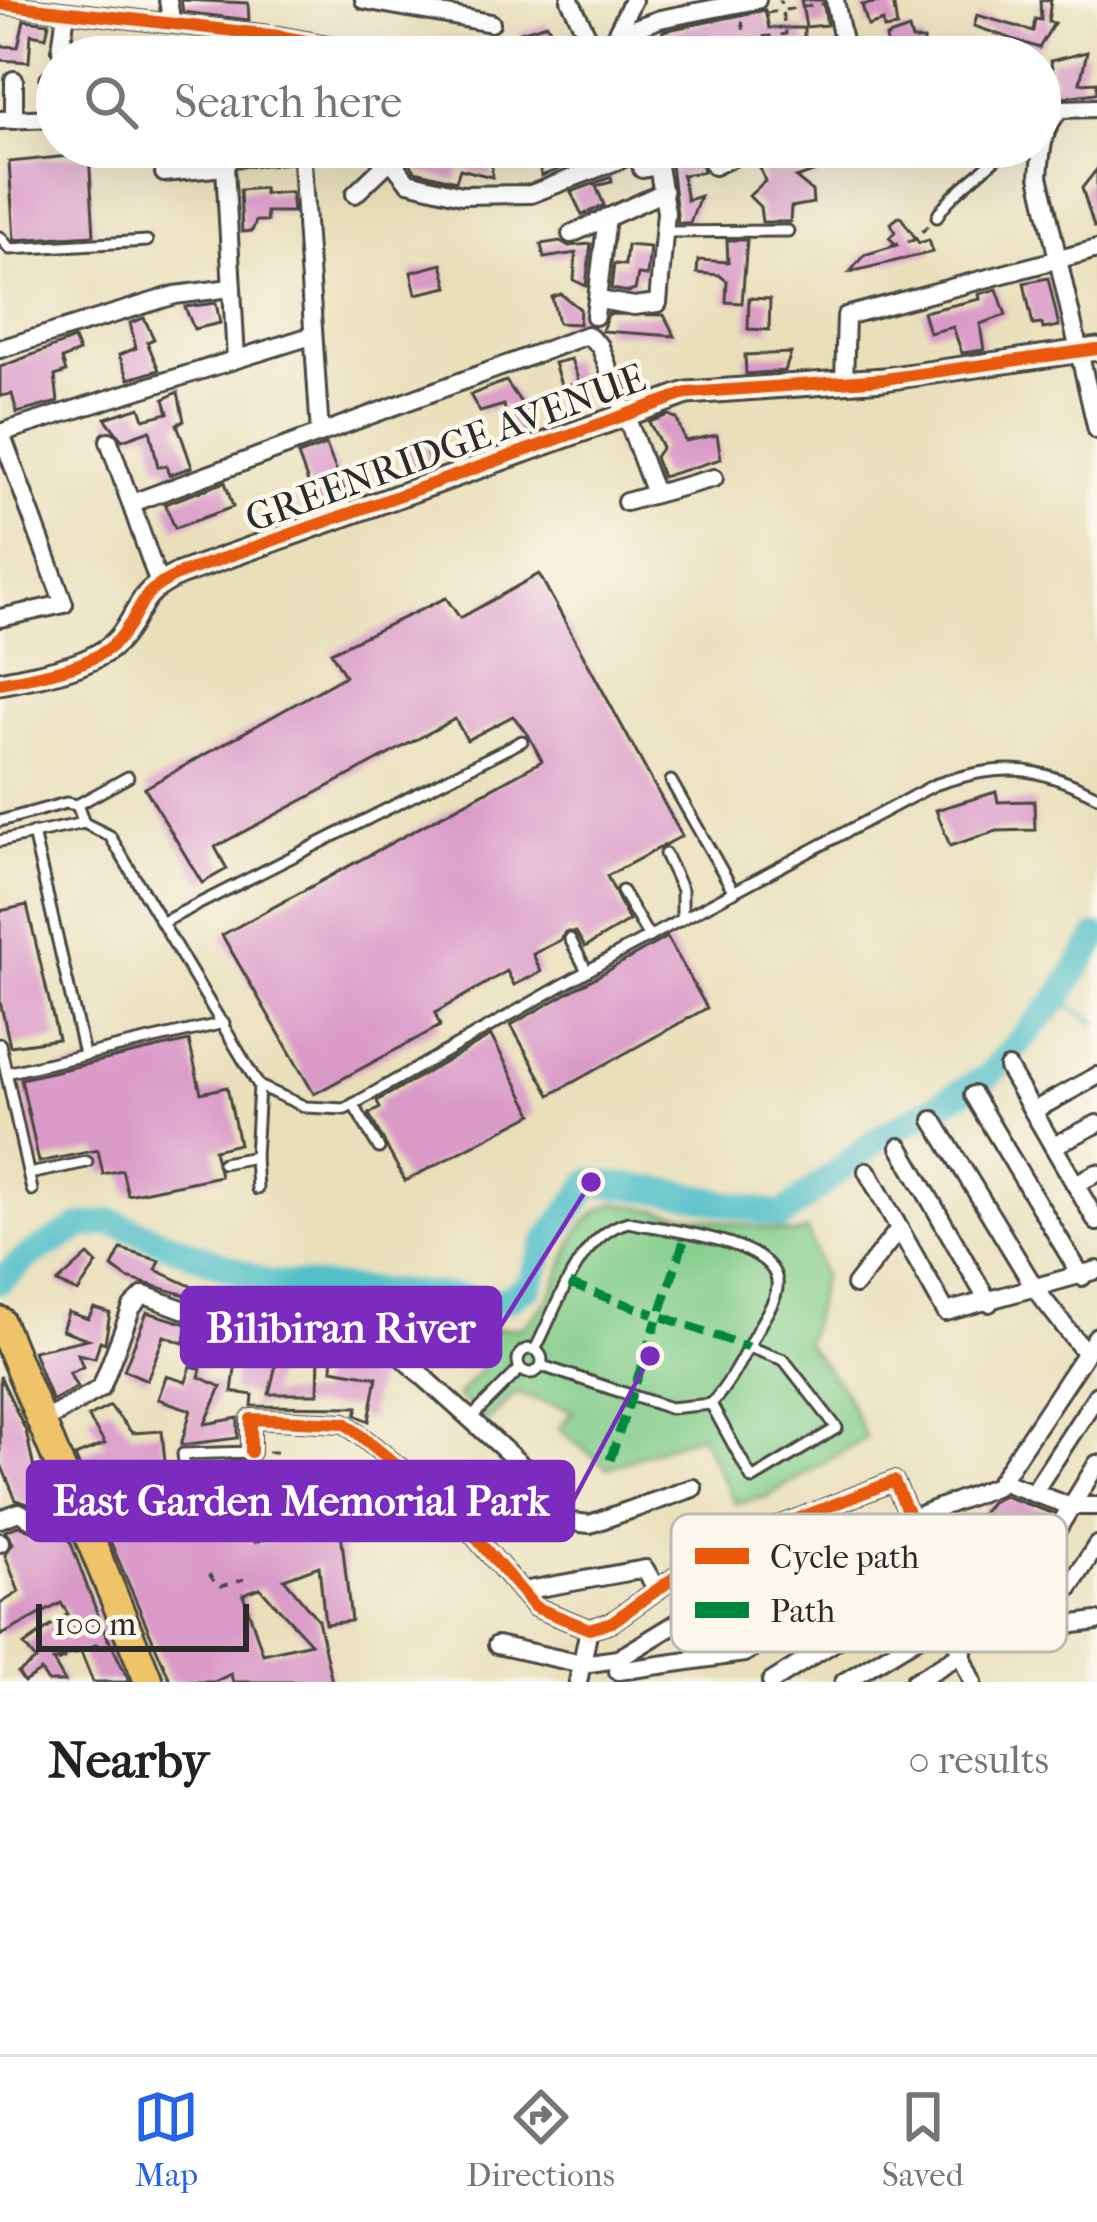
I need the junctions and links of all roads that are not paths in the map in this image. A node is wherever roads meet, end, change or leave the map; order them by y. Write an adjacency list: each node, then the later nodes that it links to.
1 (168, 0): 10 (street)
2 (364, 0): 9 (street)
3 (570, 0): 13 (street)
4 (633, 0): 14 (street)
5 (836, 1): 16 (street)
6 (0, 4): 8 (street)
7 (752, 6): 15 (street)
8 (66, 11): 10 (street); 11 (street)
9 (490, 23)
10 (172, 24): 12 (street)
11 (63, 36)
12 (252, 36)
13 (598, 36)
14 (612, 36)
15 (627, 36)
16 (842, 36)
17 (14, 80): 20 (street)
18 (1097, 108): 19 (street)
19 (1061, 109)
20 (7, 120)
21 (215, 168): 30 (street)
22 (225, 168): 42 (street)
23 (302, 168): 43 (street)
24 (378, 168): 32 (street)
25 (401, 168): 26 (street)
26 (599, 168)
27 (658, 168): 31 (street)
28 (991, 168): 34 (lane)
29 (1040, 168): 41 (street)
30 (164, 173)
31 (664, 192): 33 (street); 36 (street)
32 (356, 194)
33 (607, 217): 36 (street); 37 (street)
34 (937, 217)
35 (788, 231): 36 (lane)
36 (664, 232)
37 (571, 234)
38 (0, 237): 39 (lane)
39 (147, 241)
40 (1097, 249): 41 (street)
41 (1060, 262): 45 (street); 47 (street)
42 (231, 288): 44 (street); 46 (street)
43 (311, 336): 46 (street); 52 (street)
44 (0, 349)
45 (1088, 352): 47 (street, GREENRIDGE AVENUE); 50 (street)
46 (236, 359): 48 (street)
47 (844, 382): 49 (street, GREENRIDGE AVENUE)
48 (97, 407): 51 (street); 56 (street)
49 (627, 413): 52 (street); 54 (street); 57 (street, GREENRIDGE AVENUE)
50 (1097, 430)
51 (0, 433): 58 (street)
52 (320, 434): 56 (street)
53 (714, 478): 54 (street)
54 (654, 491): 55 (street)
55 (626, 502)
56 (131, 503): 57 (street)
57 (159, 584): 59 (street)
58 (0, 618)
59 (0, 683)
60 (521, 741): 73 (lane)
61 (128, 777): 64 (lane)
62 (671, 781): 71 (lane)
63 (1097, 796): 71 (lane)
64 (77, 805): 65 (lane); 66 (lane)
65 (0, 821)
66 (84, 823): 67 (lane); 73 (lane)
67 (33, 833): 68 (lane); 79 (lane)
68 (0, 841)
69 (665, 854): 72 (lane)
70 (622, 892): 74 (lane)
71 (734, 892): 72 (lane)
72 (682, 919): 74 (lane)
73 (164, 921): 77 (lane)
74 (649, 937): 76 (lane)
75 (570, 939): 76 (lane)
76 (587, 971): 85 (lane)
77 (224, 1023): 79 (lane); 83 (lane)
78 (0, 1044): 81 (lane)
79 (84, 1054): 81 (lane)
80 (1008, 1068): 86 (street)
81 (6, 1073): 97 (lane)
82 (1097, 1076): 86 (street)
83 (259, 1086): 85 (lane); 92 (lane)
84 (973, 1095): 103 (street)
85 (353, 1104): 91 (lane)
86 (1033, 1111): 89 (street)
87 (934, 1120): 105 (street)
88 (1097, 1124): 89 (street)
89 (1053, 1146): 98 (street)
90 (900, 1147): 106 (street)
91 (379, 1148)
92 (255, 1157): 94 (lane); 99 (lane)
93 (88, 1162): 97 (lane)
94 (223, 1163)
95 (867, 1172): 102 (street)
96 (1097, 1173): 98 (street)
97 (29, 1174): 100 (lane)
98 (1075, 1184): 101 (street)
99 (257, 1189)
100 (32, 1190)
101 (1097, 1222)
102 (899, 1229): 104 (street); 106 (street)
103 (1089, 1274): 105 (street)
104 (855, 1285)
105 (1036, 1290): 106 (street); 111 (street)
106 (989, 1304)
107 (1097, 1336): 111 (street)
108 (5, 1343): 117 (main road)
109 (748, 1347): 110 (lane); 115 (lane); 115 (lane)
110 (535, 1350): 112 (lane); 113 (lane)
111 (1084, 1352): 120 (street)
112 (542, 1366): 113 (lane); 115 (lane)
113 (520, 1369): 116 (lane)
114 (1097, 1395): 122 (street)
115 (711, 1405)
116 (472, 1417): 117 (street); 121 (street)
117 (40, 1423): 129 (main road)
118 (250, 1452): 129 (lane); 135 (street)
119 (1097, 1464): 123 (street)
120 (1000, 1481): 122 (street); 127 (street)
121 (693, 1488)
122 (1033, 1493): 123 (street)
123 (1070, 1506): 124 (street); 128 (street)
124 (1097, 1506)
125 (810, 1514): 126 (street)
126 (907, 1514)
127 (913, 1514)
128 (1065, 1514)
129 (79, 1515): 130 (street); 148 (main road)
130 (0, 1519)
131 (1097, 1545): 133 (street)
132 (671, 1582): 134 (street)
133 (1067, 1589)
134 (657, 1590): 135 (street); 138 (street)
135 (522, 1591): 138 (street)
136 (1097, 1621): 137 (street)
137 (1067, 1625)
138 (589, 1629): 147 (street)
139 (671, 1633): 146 (street)
140 (497, 1645): 147 (street)
141 (746, 1652): 146 (street)
142 (818, 1652): 149 (street)
143 (895, 1652): 150 (street)
144 (957, 1652): 151 (street)
145 (962, 1652): 152 (street)
146 (618, 1670): 147 (street)
147 (580, 1673)
148 (149, 1682)
149 (771, 1682)
150 (844, 1682)
151 (914, 1682)
152 (973, 1682)

